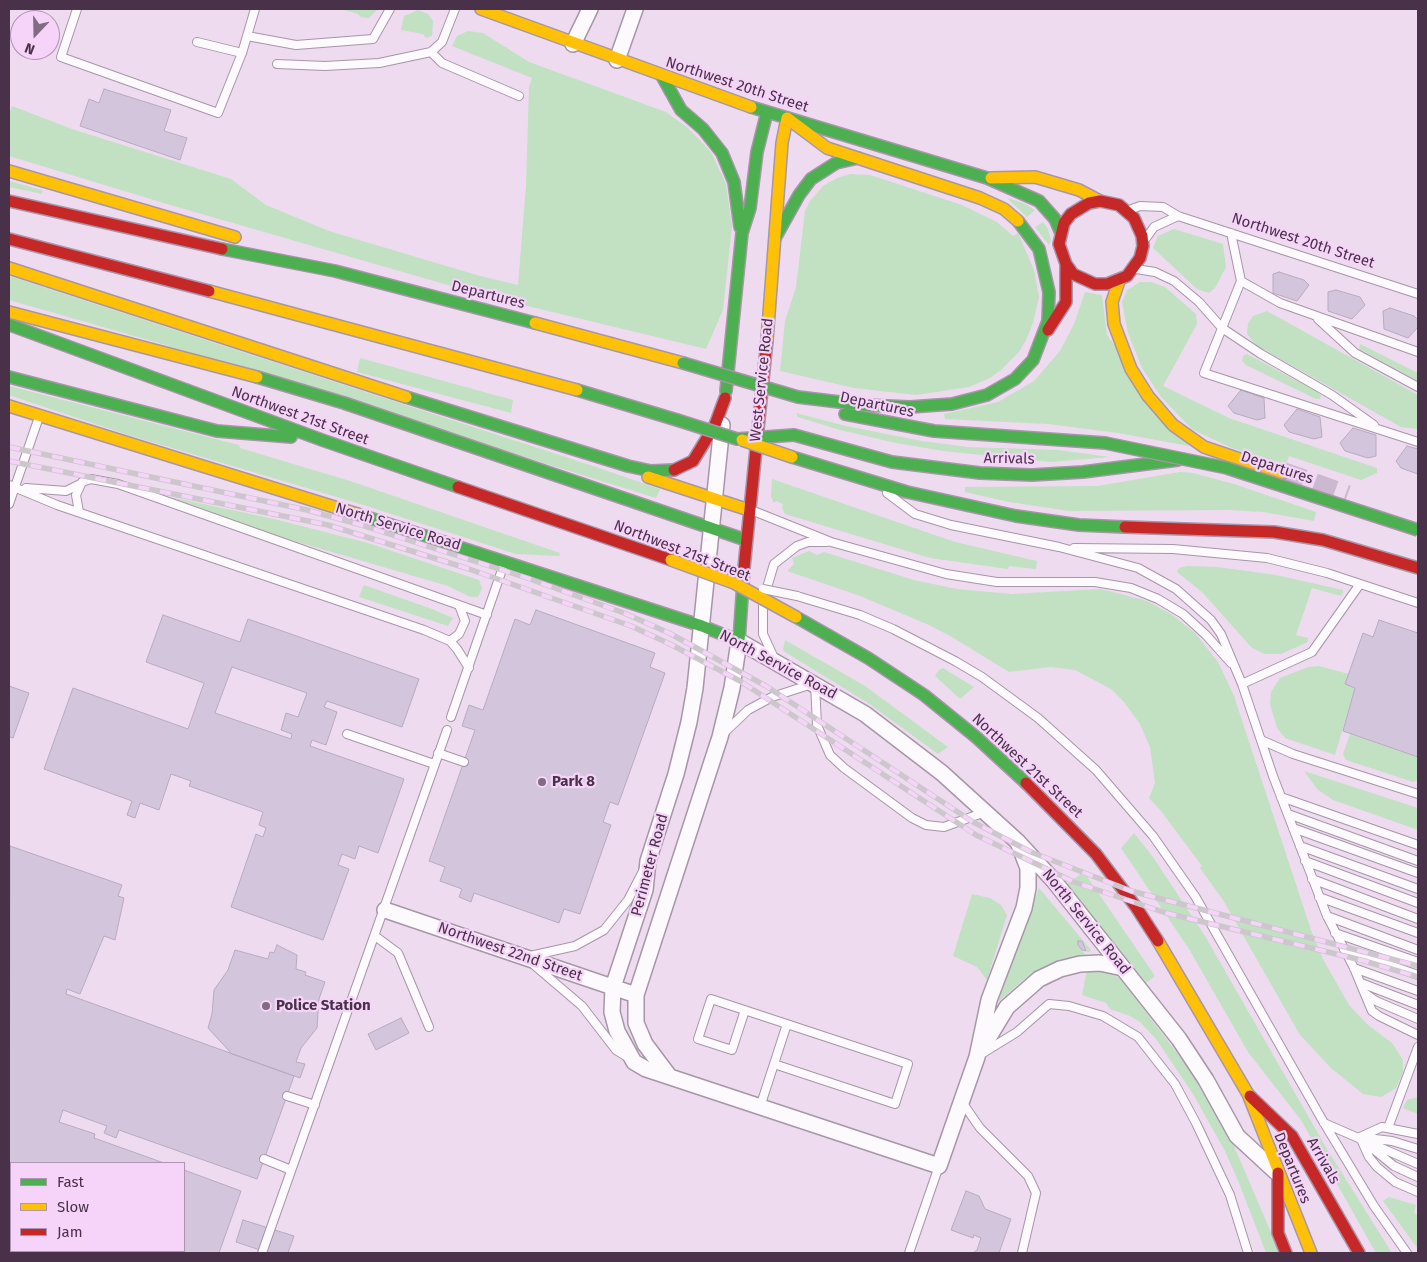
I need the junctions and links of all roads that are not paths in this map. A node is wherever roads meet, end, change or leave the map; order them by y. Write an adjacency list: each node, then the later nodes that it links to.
1 (77, 9): 12 (lane)
2 (255, 9): 8 (lane)
3 (390, 9): 8 (lane)
4 (455, 9): 11 (lane)
5 (481, 9): 10 (main road, Northwest 20th Street)
6 (590, 9): 10 (street)
7 (635, 9): 13 (street)
8 (247, 36): 12 (lane)
9 (197, 42): 12 (lane)
10 (573, 44): 13 (main road, Northwest 20th Street)
11 (431, 52): 14 (lane); 16 (lane)
12 (242, 53)
13 (617, 60): 15 (main road, Northwest 20th Street)
14 (278, 64)
15 (662, 76): 17 (main road, Northwest 20th Street); 26 (main road)
16 (519, 96)
17 (767, 112): 18 (main road, Northwest 20th Street); 26 (main road)
18 (787, 118): 19 (main road); 21 (main road, Northwest 20th Street); 30 (main road, West Service Road)
19 (858, 158): 30 (main road); 45 (main road)
20 (9, 172): 31 (main road)
21 (987, 178): 23 (main road, Northwest 20th Street); 27 (main road, Northwest 20th Street)
22 (9, 201): 37 (main road)
23 (1100, 201): 24 (main road); 27 (main road)
24 (1128, 211): 25 (lane, Northwest 20th Street); 33 (main road)
25 (1178, 216): 28 (lane, Northwest 20th Street); 33 (lane)
26 (742, 233): 50 (main road)
27 (1060, 233): 34 (main road)
28 (1230, 233): 39 (lane); 40 (lane, Northwest 20th Street)
29 (9, 238): 54 (main road, bridge)
30 (775, 238): 63 (main road, West Service Road)
31 (244, 240)
32 (263, 245): 37 (main road)
33 (1143, 246): 36 (main road)
34 (1066, 264): 38 (main road); 45 (main road)
35 (9, 268): 57 (main road)
36 (1134, 269): 38 (main road); 44 (lane)
37 (335, 271): 49 (main road, Departures, bridge)
38 (1119, 280): 54 (main road, Arrivals, bridge)
39 (1242, 281): 42 (lane); 44 (lane)
40 (1418, 294)
41 (9, 312): 65 (main road)
42 (1314, 316): 46 (lane); 48 (lane)
43 (9, 325): 55 (main road, Northwest 21st Street)
44 (1222, 328): 53 (lane); 53 (lane)
45 (1044, 335): 49 (main road)
46 (1418, 352)
47 (9, 378): 55 (main road)
48 (1418, 387)
49 (798, 397): 66 (main road, Departures, bridge)
50 (725, 398): 57 (main road); 61 (street)
51 (9, 406): 52 (main road, North Service Road)
52 (39, 417): 60 (lane); 70 (main road, North Service Road)
53 (1381, 430): 56 (lane)
54 (737, 439): 59 (main road, bridge)
55 (322, 440): 72 (main road, Northwest 21st Street, bridge)
56 (1418, 442)
57 (628, 466): 61 (main road)
58 (82, 482): 60 (lane); 64 (lane); 75 (lane)
59 (873, 483): 69 (lane); 71 (main road)
60 (12, 485): 62 (lane); 64 (lane)
61 (714, 499): 63 (main road); 65 (street)
62 (9, 504)
63 (749, 510): 67 (main road, West Service Road); 68 (lane)
64 (79, 512): 79 (lane)
65 (712, 528): 67 (main road); 77 (street)
66 (1418, 530)
67 (746, 540): 78 (main road, West Service Road)
68 (831, 542): 80 (lane); 82 (lane)
69 (1059, 547): 73 (lane); 82 (lane)
70 (505, 561): 76 (lane); 77 (main road, North Service Road)
71 (1414, 567)
72 (734, 583): 138 (main road, Northwest 21st Street, bridge); 143 (lane, bridge)
73 (1360, 584): 74 (lane); 84 (lane)
74 (1418, 603)
75 (459, 605): 76 (lane); 79 (lane)
76 (487, 615): 81 (lane)
77 (702, 626): 78 (main road, North Service Road); 101 (street, Perimeter Road)
78 (739, 641): 80 (street, North Service Road); 88 (street, Perimeter Road)
79 (450, 642): 81 (lane)
80 (776, 662): 83 (street, North Service Road)
81 (469, 668): 85 (lane)
82 (1235, 668): 84 (lane)
83 (815, 684): 88 (lane); 95 (street, North Service Road); 95 (lane)
84 (1242, 684): 89 (lane)
85 (451, 717)
86 (447, 730): 90 (lane)
87 (347, 734): 92 (lane)
88 (720, 737): 126 (street, Perimeter Road)
89 (1261, 740): 93 (lane); 94 (lane)
90 (438, 753): 91 (lane); 92 (lane)
91 (464, 762)
92 (434, 764): 109 (lane)
93 (1418, 794)
94 (1281, 797): 96 (lane); 99 (lane)
95 (985, 812): 98 (street, North Service Road)
96 (1288, 814): 97 (lane); 103 (lane)
97 (1293, 828): 100 (lane); 104 (lane)
98 (1018, 842): 119 (street, North Service Road); 134 (street)
99 (1418, 845)
100 (1300, 846): 102 (lane); 106 (lane)
101 (648, 861): 117 (lane); 123 (street, Perimeter Road)
102 (1305, 861): 105 (lane); 108 (lane)
103 (1418, 861)
104 (1418, 873)
105 (1312, 880): 107 (lane); 111 (lane)
106 (1418, 889)
107 (1319, 897): 110 (lane); 113 (lane)
108 (1418, 903)
109 (385, 910): 114 (lane); 117 (street, Northwest 22nd Street)
110 (1327, 916): 112 (lane); 116 (lane)
111 (1418, 919)
112 (1335, 933): 115 (lane); 118 (lane)
113 (1418, 933)
114 (375, 936): 131 (lane); 141 (lane)
115 (1344, 949): 120 (lane); 121 (lane)
116 (1418, 950)
117 (525, 957): 123 (street, Northwest 22nd Street); 135 (lane)
118 (1418, 962)
119 (1123, 968): 134 (street); 152 (street, North Service Road)
120 (1354, 968): 122 (lane); 124 (lane)
121 (1418, 975)
122 (1361, 983): 125 (lane); 127 (lane)
123 (613, 987): 126 (street, Northwest 22nd Street); 135 (street, Perimeter Road)
124 (1418, 991)
125 (1366, 994): 129 (lane); 132 (lane)
126 (636, 995): 137 (street, Perimeter Road)
127 (1418, 1005)
128 (745, 1010): 128 (lane); 130 (lane)
129 (1418, 1018)
130 (787, 1024): 136 (lane); 136 (lane)
131 (429, 1027)
132 (1418, 1035)
133 (1418, 1047): 144 (lane)
134 (977, 1057): 140 (street); 158 (lane)
135 (634, 1062): 137 (street)
136 (774, 1064): 142 (lane)
137 (669, 1076): 142 (street)
138 (1248, 1094): 152 (main road, Departures); 161 (main road, Arrivals)
139 (287, 1096): 141 (lane)
140 (962, 1102): 150 (street); 157 (lane)
141 (315, 1105): 151 (lane)
142 (760, 1106): 150 (street)
143 (1324, 1123): 146 (lane); 162 (lane)
144 (1388, 1128): 145 (lane); 146 (lane)
145 (1418, 1134)
146 (1360, 1137): 147 (lane); 149 (lane); 153 (lane); 154 (lane)
147 (1418, 1149)
148 (264, 1159): 151 (lane)
149 (1418, 1164)
150 (939, 1166): 156 (lane)
151 (291, 1170): 155 (lane)
152 (1278, 1173): 159 (main road); 160 (main road, Departures)
153 (1418, 1177)
154 (1418, 1192)
155 (262, 1253)
156 (909, 1253)
157 (1022, 1253)
158 (1248, 1253)
159 (1286, 1253)
160 (1311, 1253)
161 (1360, 1253)
162 (1407, 1253)

